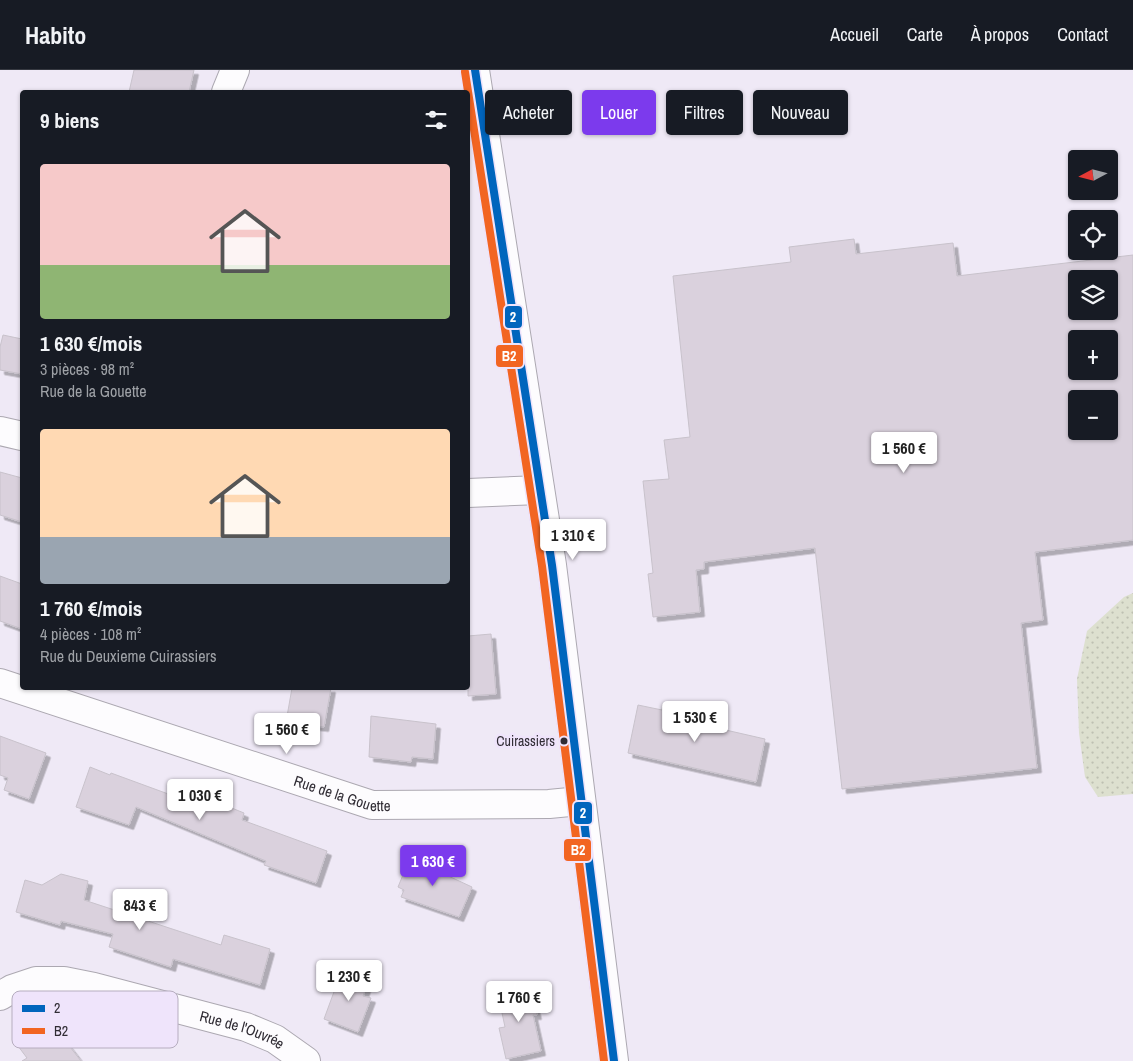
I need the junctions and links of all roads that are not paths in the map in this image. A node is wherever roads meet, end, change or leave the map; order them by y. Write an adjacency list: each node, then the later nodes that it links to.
1 (235, 70): 3 (street)
2 (475, 70): 6 (street)
3 (227, 90)
4 (0, 431): 5 (street)
5 (20, 436)
6 (540, 490): 7 (street); 11 (street)
7 (470, 493)
8 (0, 683): 9 (street, Rue de la Gouette)
9 (20, 690)
10 (21, 690): 11 (street, Rue de la Gouette)
11 (580, 801): 16 (street)
12 (109, 991): 13 (street, Rue de l'Ouvrée)
13 (0, 996)
14 (178, 1009): 15 (street, Rue de l'Ouvrée)
15 (306, 1061)
16 (614, 1061)

